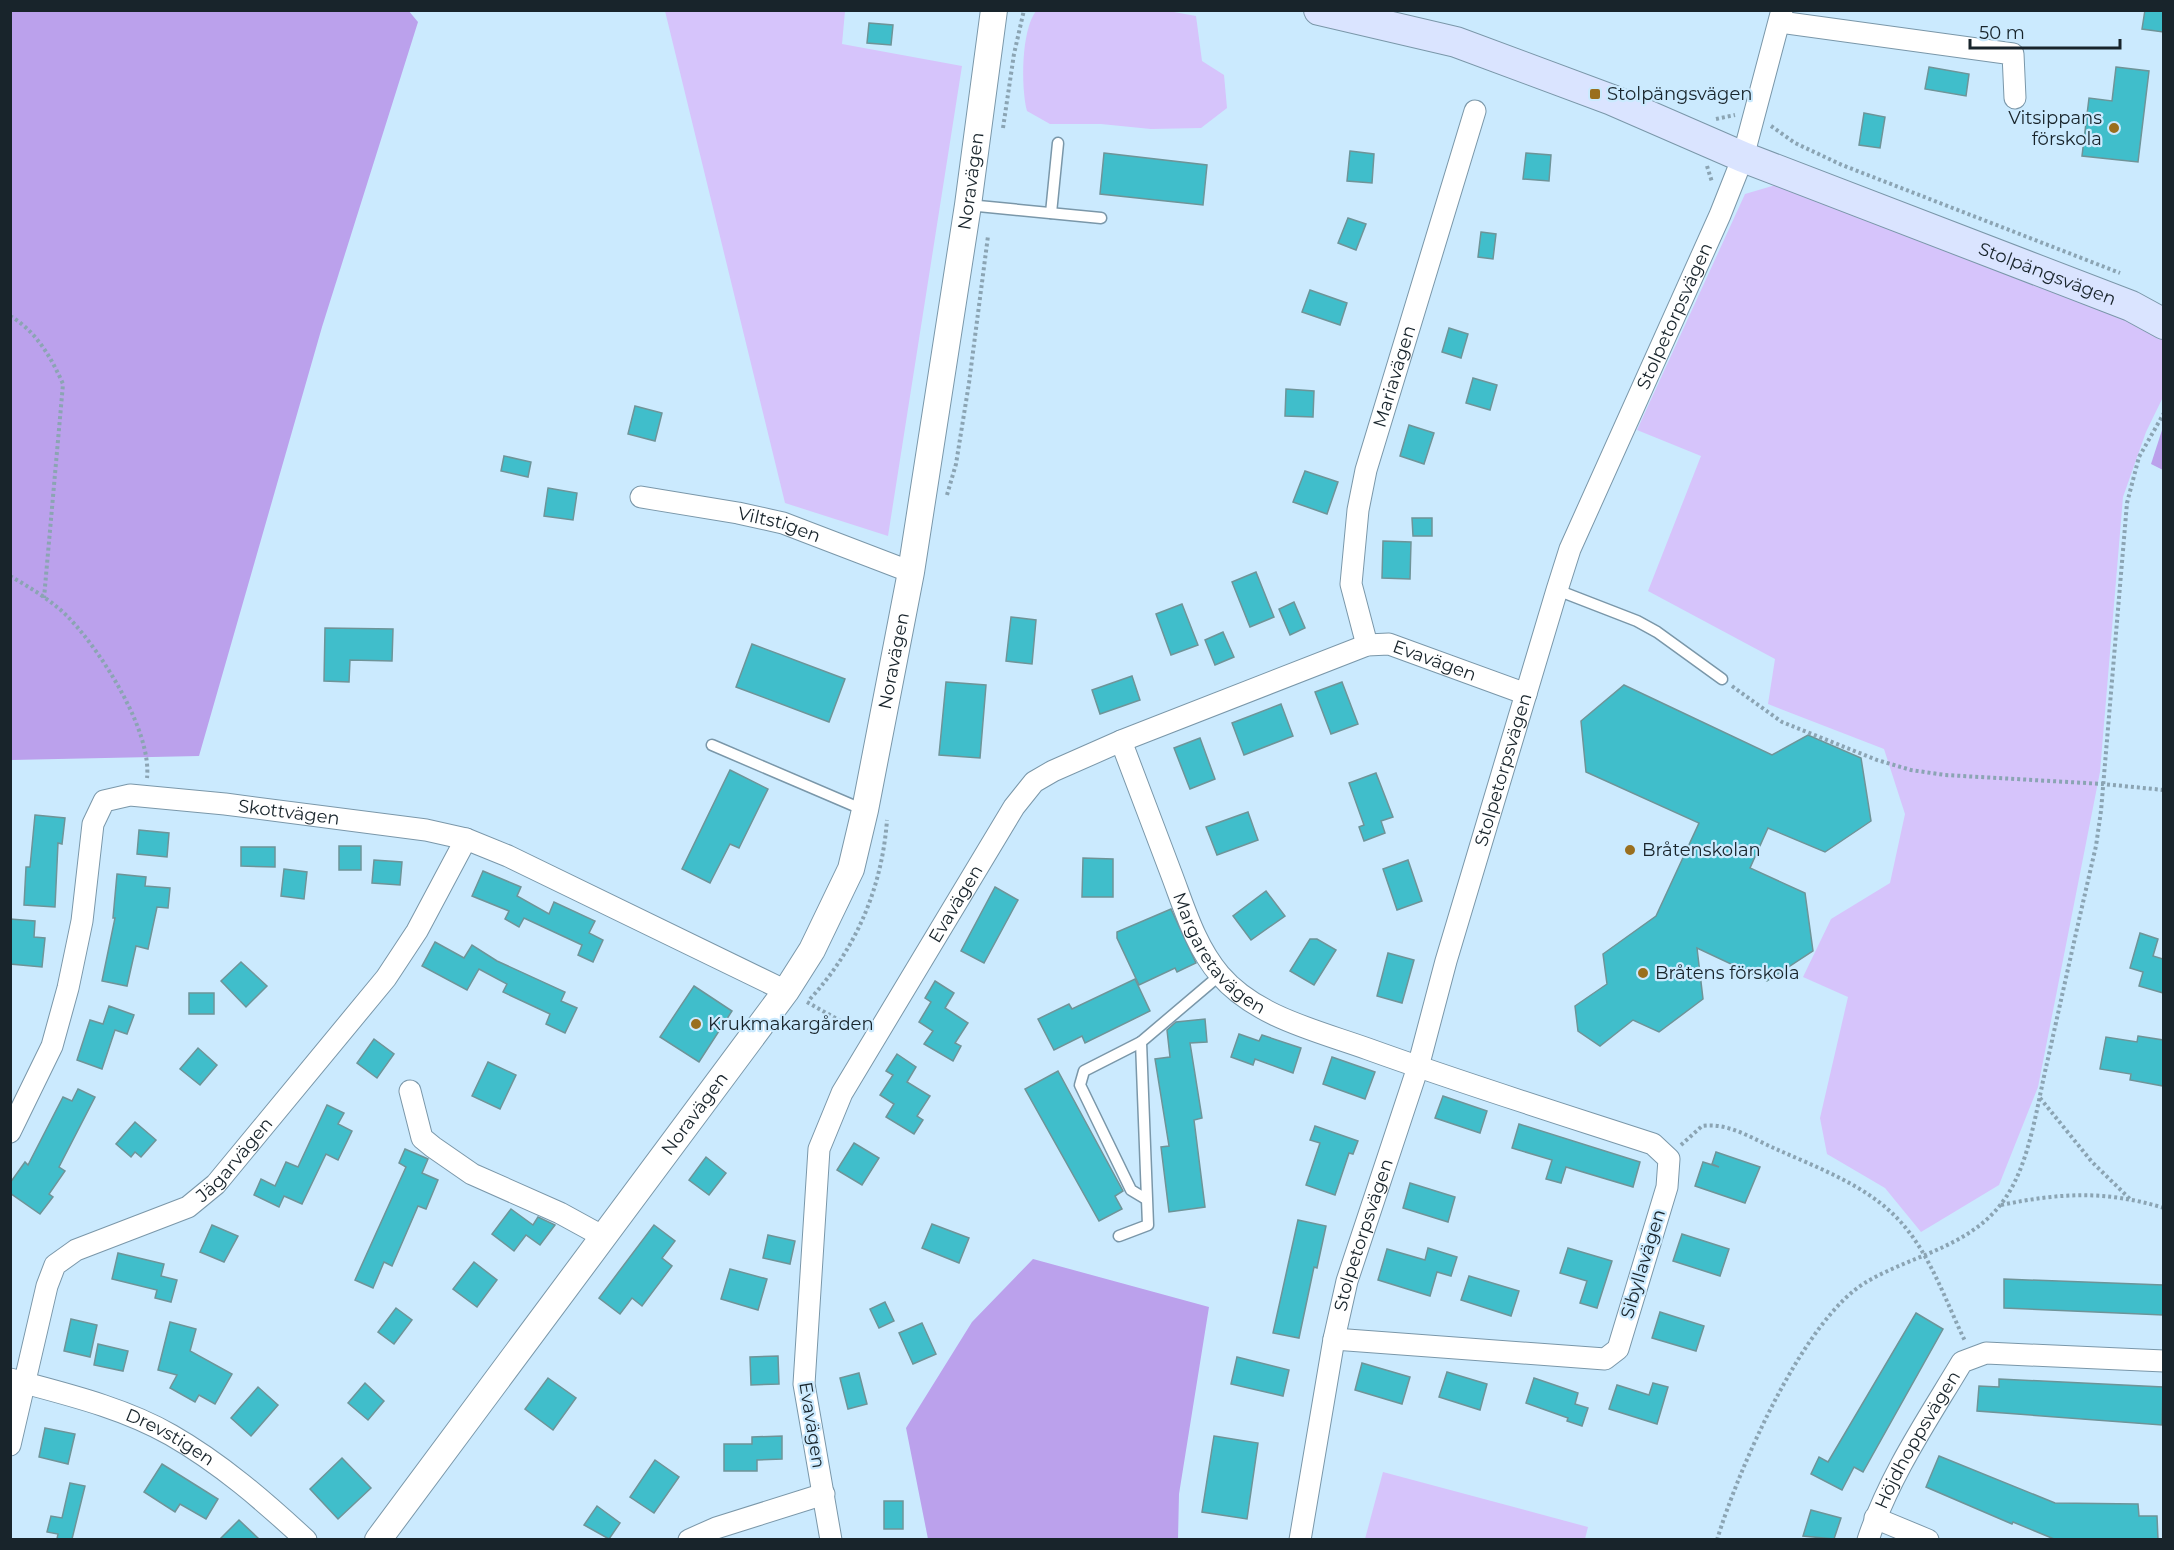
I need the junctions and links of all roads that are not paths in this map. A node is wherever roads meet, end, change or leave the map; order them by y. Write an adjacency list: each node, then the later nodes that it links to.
1 (994, 10): 8 (street, Noravägen)
2 (1319, 10): 7 (main road, Stolpängsvägen)
3 (1781, 16): 4 (street, Stolpetorpsvägen); 7 (street, Stolpetorpsvägen)
4 (2015, 98)
5 (1475, 111): 15 (street, Mariavägen)
6 (1058, 143): 9 (lane)
7 (1743, 157): 11 (main road, Stolpängsvägen); 14 (street, Stolpetorpsvägen)
8 (968, 205): 9 (lane); 13 (street, Noravägen)
9 (1051, 213): 10 (lane)
10 (1101, 218)
11 (2163, 324)
12 (641, 497): 13 (street, Viltstigen)
13 (911, 572): 20 (street, Noravägen)
14 (1557, 590): 16 (lane); 17 (street, Stolpetorpsvägen)
15 (1367, 645): 17 (street, Evavägen); 18 (street, Evavägen)
16 (1722, 679)
17 (1526, 694): 25 (street, Stolpetorpsvägen)
18 (1121, 741): 22 (street, Margaretavägen); 35 (street, Evavägen)
19 (712, 745): 20 (lane)
20 (865, 810): 23 (street, Noravägen)
21 (466, 839): 23 (street, Skottvägen); 27 (street, Skottvägen); 33 (street, Jägarvägen)
22 (1220, 975): 24 (lane); 25 (street, Margaretavägen)
23 (796, 996): 29 (street, Noravägen)
24 (1141, 1042): 28 (lane); 28 (lane)
25 (1418, 1067): 31 (street, Stolpetorpsvägen); 31 (street, Sibyllavägen)
26 (410, 1091): 29 (street)
27 (10, 1132)
28 (1146, 1199): 30 (lane)
29 (602, 1236): 38 (street, Noravägen)
30 (1119, 1236)
31 (1334, 1339): 41 (street, Stolpetorpsvägen)
32 (2163, 1361): 36 (street, Höjdhoppsvägen)
33 (18, 1381): 34 (street, Jägarvägen); 37 (street, Drevstigen)
34 (10, 1445)
35 (824, 1494): 39 (street); 40 (street, Evavägen)
36 (1875, 1518): 42 (street, Höjdhoppsvägen); 43 (street)
37 (306, 1539)
38 (378, 1539)
39 (689, 1539)
40 (831, 1539)
41 (1300, 1539)
42 (1868, 1539)
43 (1928, 1539)

